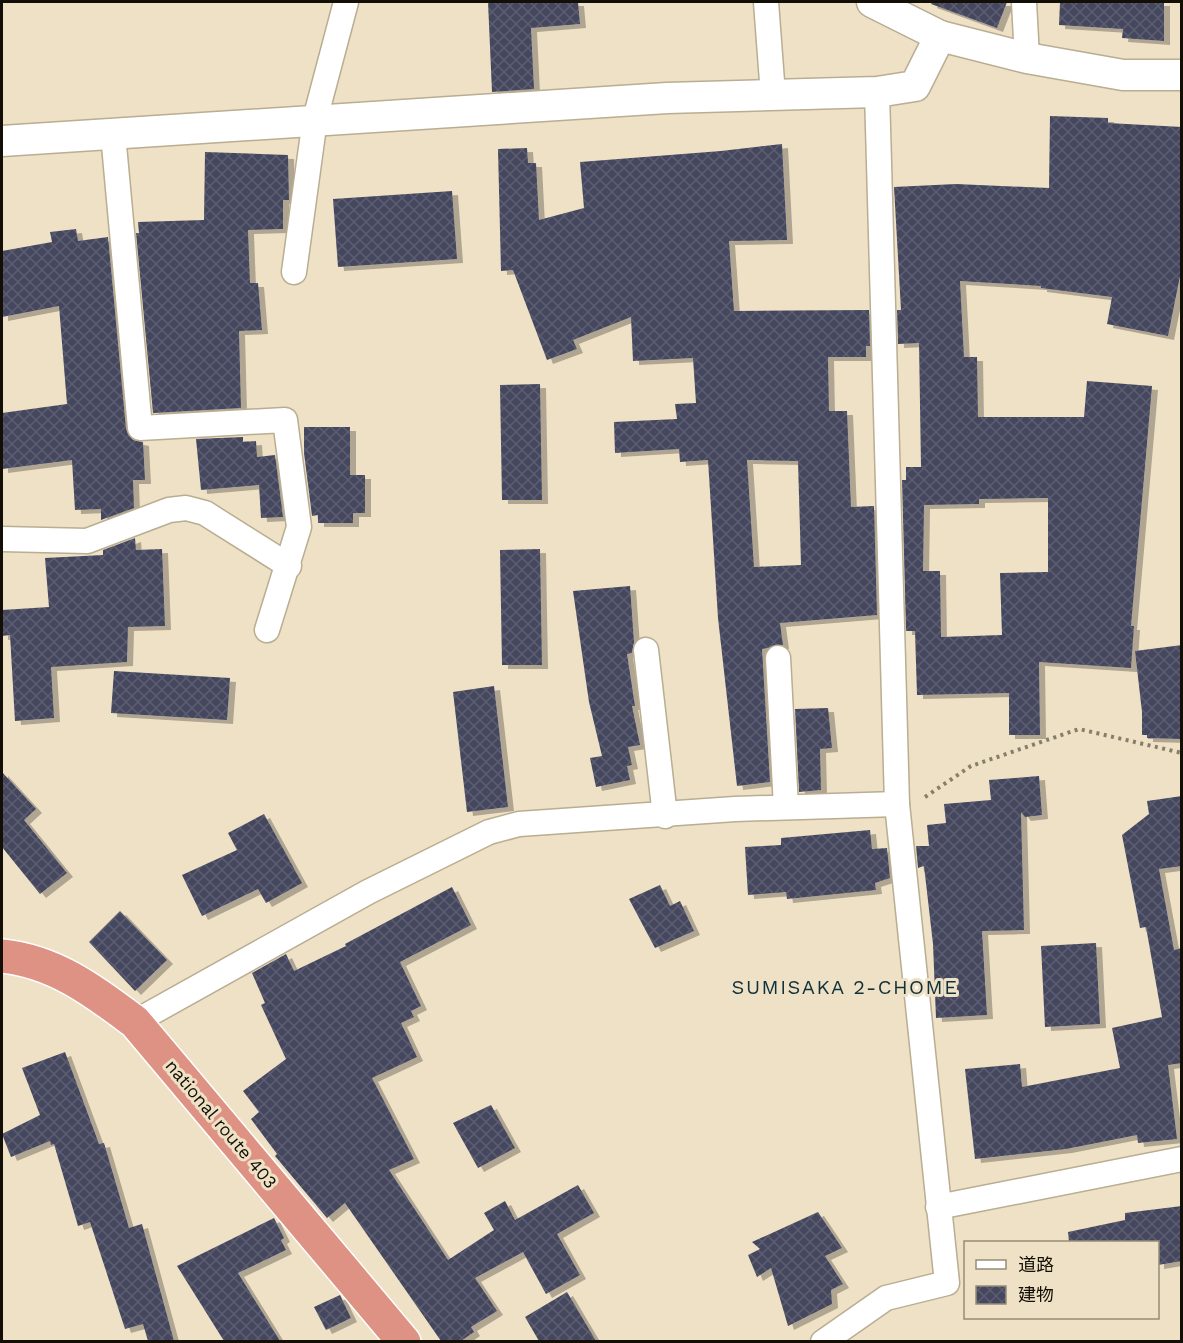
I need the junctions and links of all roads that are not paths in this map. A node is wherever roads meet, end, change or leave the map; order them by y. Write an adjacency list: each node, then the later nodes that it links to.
1 (346, 2): 10 (street)
2 (766, 2): 9 (street)
3 (872, 2): 5 (street)
4 (1024, 2): 6 (street)
5 (940, 36): 6 (street); 8 (street)
6 (1027, 58): 7 (street)
7 (1182, 75)
8 (877, 92): 9 (street); 19 (street)
9 (773, 95): 10 (street)
10 (315, 119): 11 (street); 13 (street)
11 (113, 134): 12 (street); 15 (street)
12 (2, 141)
13 (294, 272)
14 (2, 539): 15 (street)
15 (289, 566): 16 (street)
16 (267, 630)
17 (646, 650): 21 (street)
18 (778, 658): 20 (street)
19 (897, 804): 20 (street); 25 (street)
20 (786, 807): 21 (street)
21 (665, 816): 23 (street)
22 (2, 956): 23 (highway, national route 403)
23 (135, 1022): 26 (highway, national route 403)
24 (1182, 1159): 25 (street)
25 (938, 1207): 27 (street)
26 (405, 1341)
27 (824, 1341)

